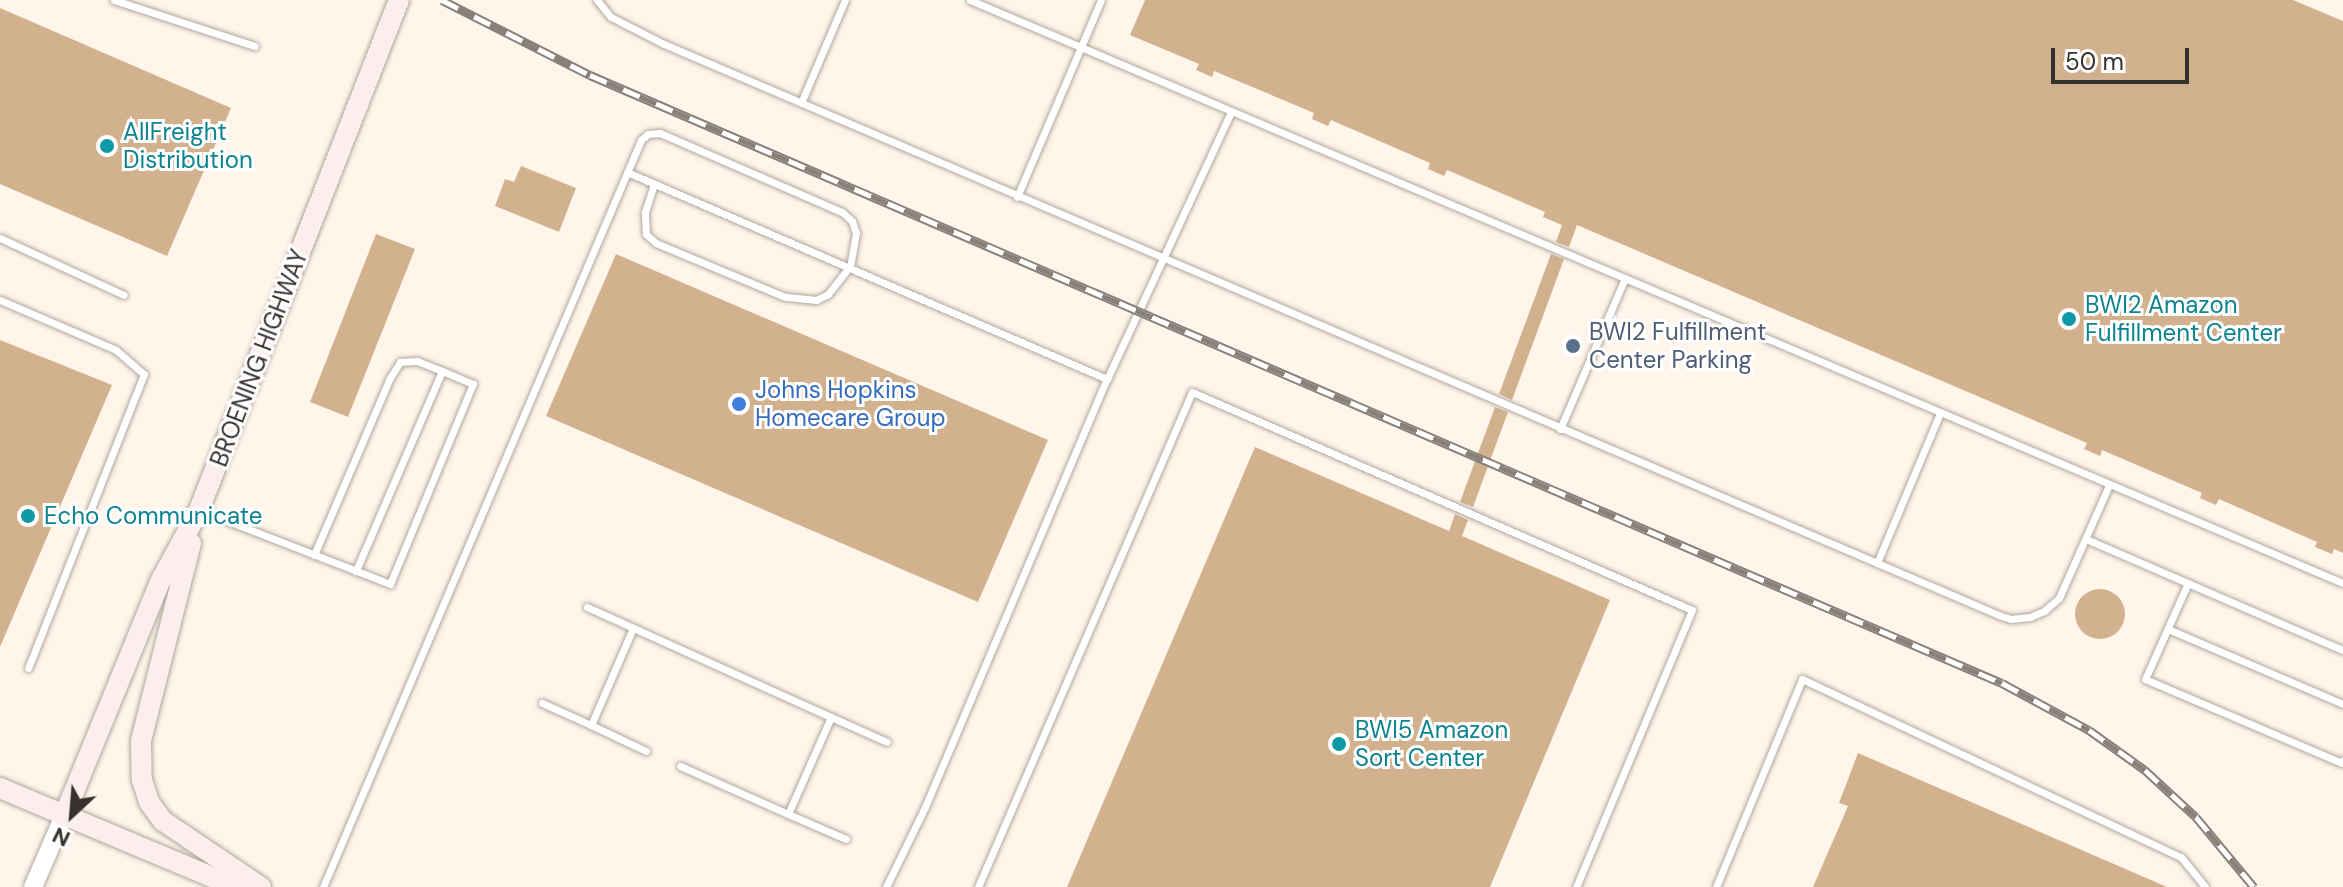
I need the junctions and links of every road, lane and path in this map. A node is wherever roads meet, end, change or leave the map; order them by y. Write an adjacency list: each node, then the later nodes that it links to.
1 (114, 0): 7 (lane)
2 (399, 0): 25 (main road, BROENING HIGHWAY)
3 (597, 0): 9 (lane)
4 (845, 0): 9 (lane)
5 (970, 0): 8 (lane)
6 (1101, 0): 8 (lane)
7 (255, 46)
8 (1081, 48): 10 (lane); 13 (lane)
9 (801, 103): 13 (lane)
10 (1231, 112): 15 (lane); 17 (lane)
11 (627, 172): 12 (lane); 16 (lane); 52 (lane)
12 (654, 184): 16 (lane); 16 (lane)
13 (1017, 197): 15 (lane)
14 (0, 238): 18 (lane)
15 (1163, 260): 21 (lane); 23 (lane)
16 (850, 266): 21 (lane)
17 (1625, 278): 22 (lane); 23 (lane)
18 (124, 295)
19 (0, 300): 36 (lane)
20 (442, 371): 27 (lane); 29 (lane); 29 (lane)
21 (1107, 379): 53 (lane)
22 (1940, 413): 24 (lane); 28 (lane)
23 (1560, 429): 28 (lane)
24 (2109, 485): 26 (lane); 31 (lane)
25 (199, 510): 27 (lane); 47 (main road, BROENING HIGHWAY); 51 (main road)
26 (2086, 539): 28 (lane); 30 (lane)
27 (314, 555): 29 (lane)
28 (1877, 563)
29 (356, 571)
30 (2188, 583): 34 (lane); 35 (lane)
31 (2343, 583)
32 (587, 607): 33 (lane)
33 (633, 628): 39 (lane); 40 (lane)
34 (2168, 629): 38 (lane); 43 (lane)
35 (2343, 650)
36 (28, 668)
37 (542, 703): 40 (lane)
38 (2343, 704)
39 (831, 717): 41 (lane); 46 (lane)
40 (591, 725): 42 (lane)
41 (887, 742)
42 (646, 751)
43 (2343, 760)
44 (680, 766): 46 (lane)
45 (0, 788): 47 (main road)
46 (788, 814): 48 (lane)
47 (64, 816): 49 (street, BROENING HIGHWAY); 50 (main road)
48 (846, 839)
49 (33, 887)
50 (235, 887)
51 (261, 887)
52 (323, 887)
53 (886, 887)
54 (978, 887): 55 (lane)
55 (1576, 887)
56 (1716, 887): 57 (lane)
57 (2205, 887)

